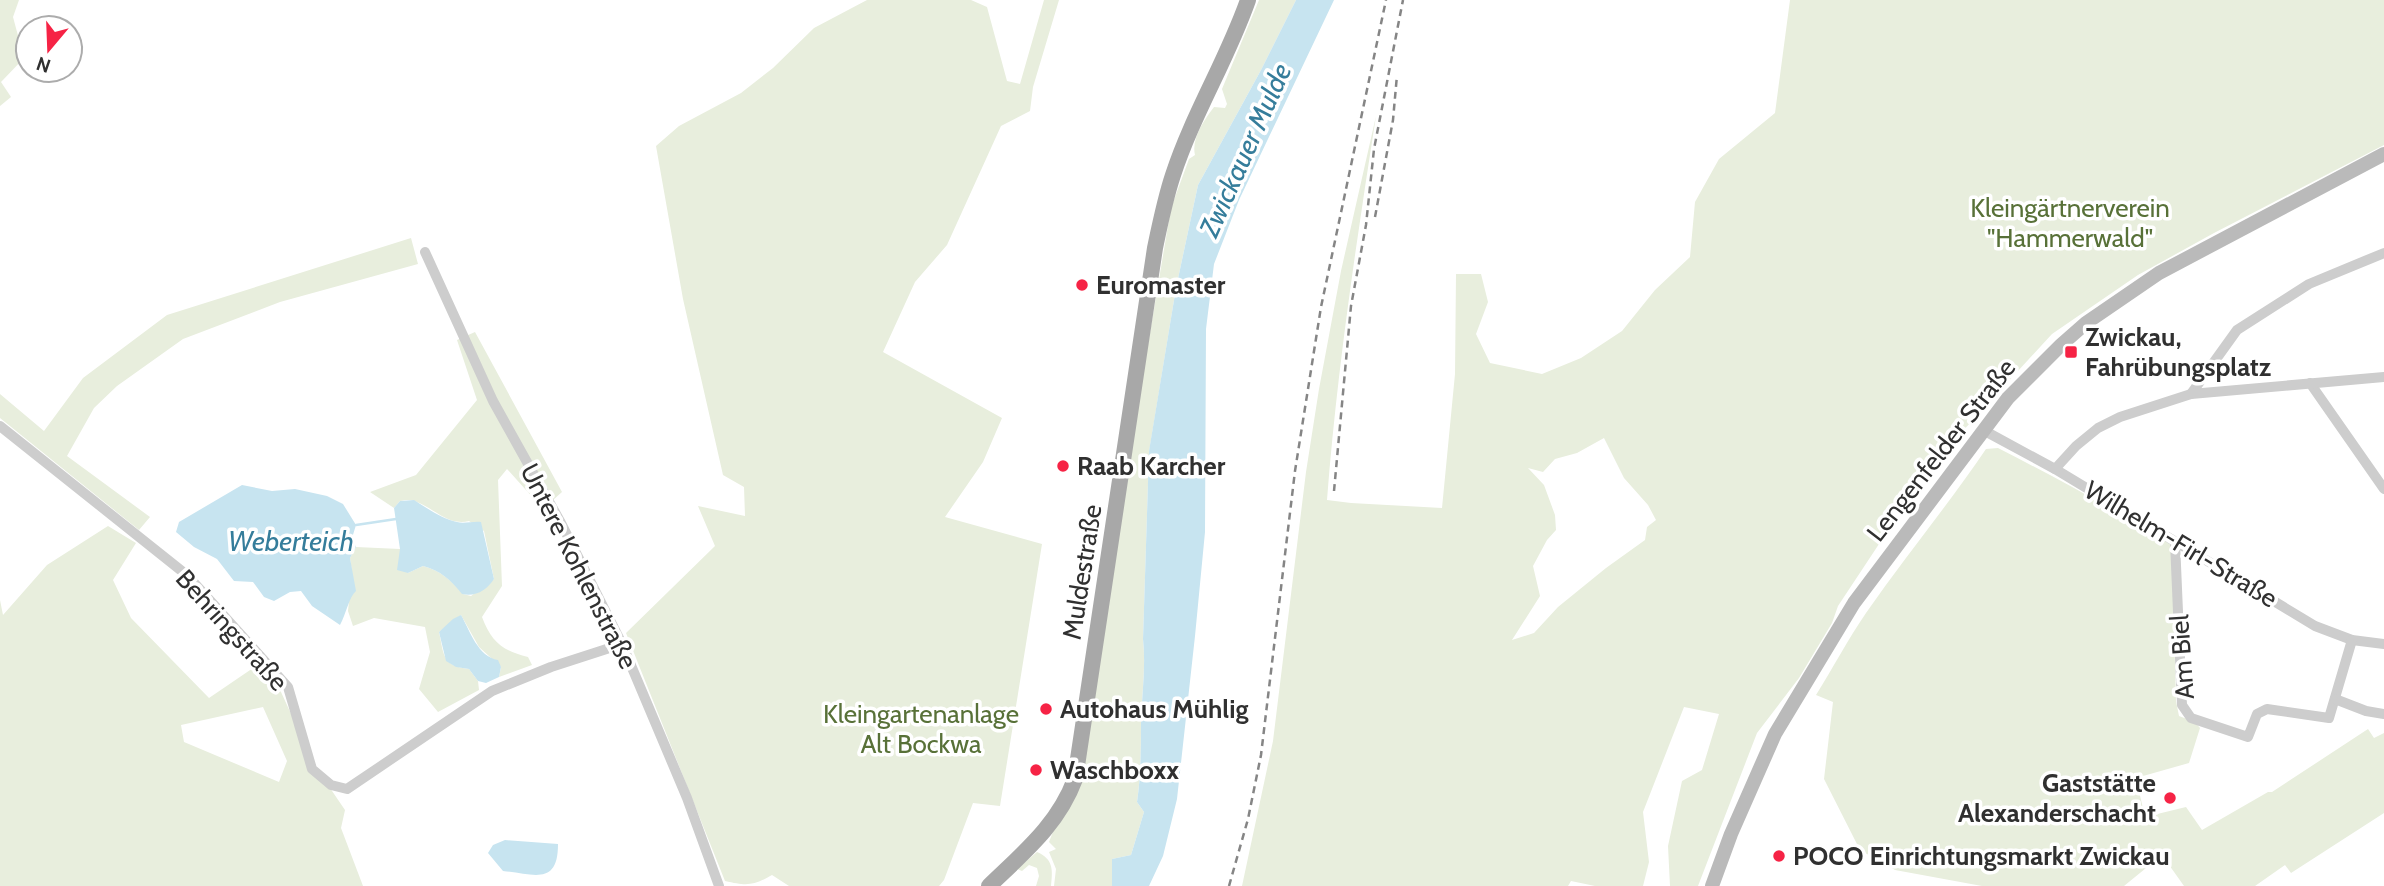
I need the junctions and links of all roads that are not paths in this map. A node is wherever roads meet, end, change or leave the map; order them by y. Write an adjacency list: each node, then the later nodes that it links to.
1 (1248, 0): 19 (main road, Muldestraße)
2 (2384, 154): 9 (main road, Lengenfelder Straße)
3 (425, 252): 14 (street, Untere Kohlenstraße)
4 (2384, 253): 7 (street)
5 (2384, 377): 6 (street)
6 (2310, 383): 7 (street); 11 (street)
7 (2190, 394): 10 (street)
8 (0, 426): 14 (street, Behringstraße)
9 (1983, 430): 10 (street, Wilhelm-Firl-Straße); 20 (main road, Lengenfelder Straße)
10 (2055, 469): 12 (street, Wilhelm-Firl-Straße)
11 (2384, 489)
12 (2175, 542): 13 (street, Wilhelm-Firl-Straße); 16 (street, Am Biel)
13 (2352, 640): 15 (street, Wilhelm-Firl-Straße); 16 (street)
14 (622, 644): 18 (street, Untere Kohlenstraße)
15 (2384, 644)
16 (2335, 699): 17 (street)
17 (2384, 714)
18 (719, 886)
19 (989, 886)
20 (1712, 886)

